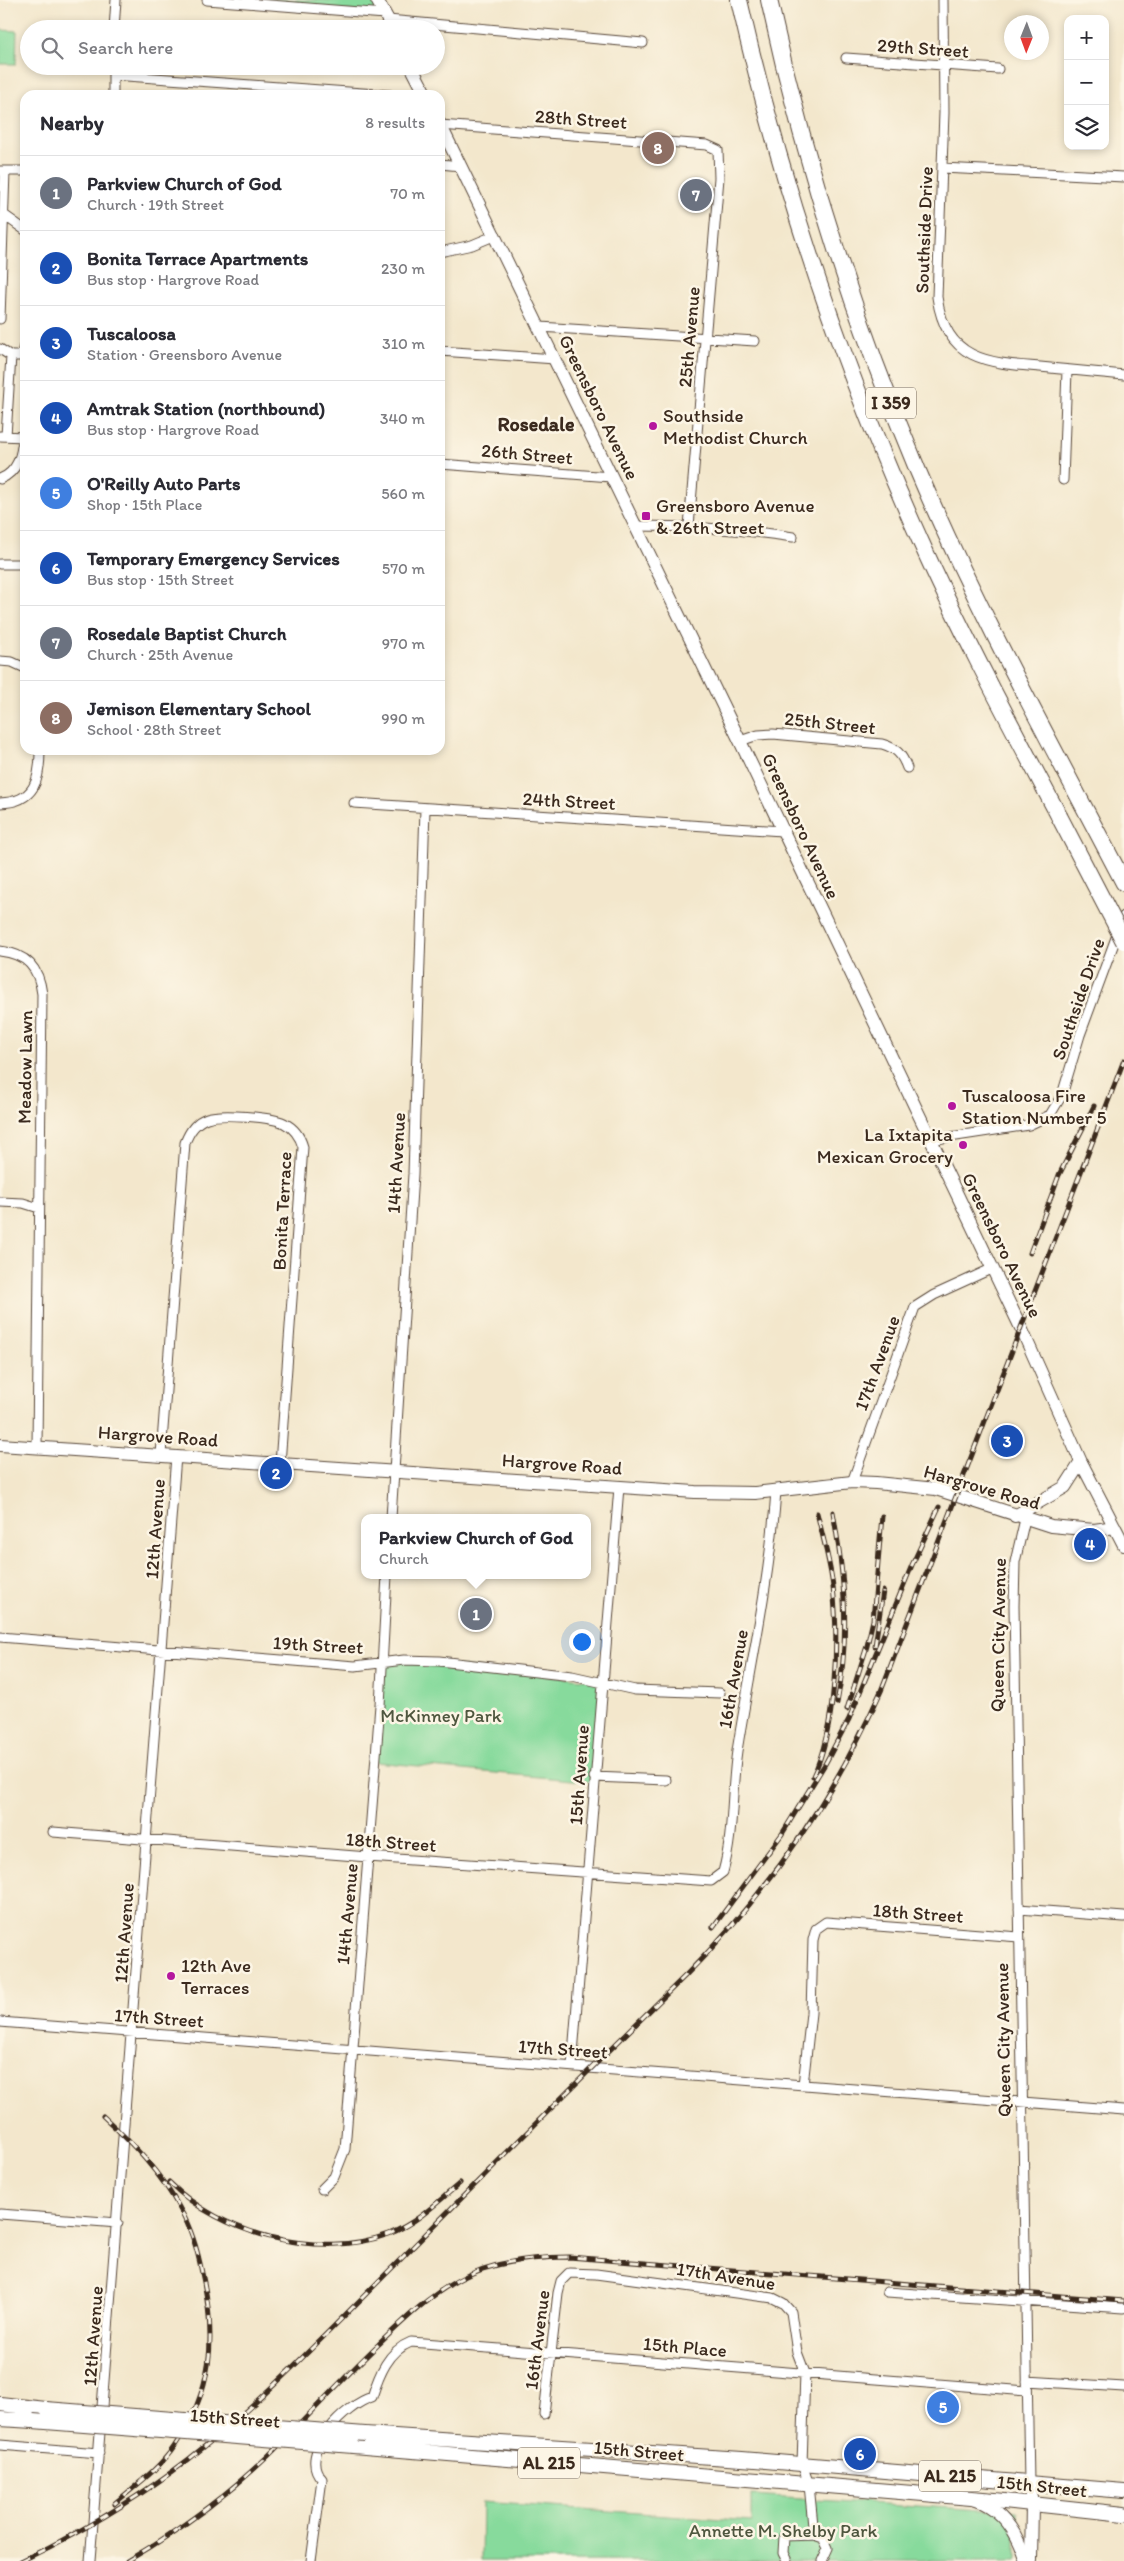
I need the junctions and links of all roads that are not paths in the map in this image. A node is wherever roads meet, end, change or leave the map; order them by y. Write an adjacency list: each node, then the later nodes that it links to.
1 (116, 0): 7 (street)
2 (207, 0): 8 (street)
3 (377, 0): 9 (main road)
4 (739, 0): 68 (highway, I 359, bridge)
5 (770, 0): 66 (highway, I 359)
6 (943, 0): 13 (street, Southside Drive)
7 (115, 20)
8 (380, 20)
9 (388, 20)
10 (445, 26): 11 (street)
11 (643, 43)
12 (846, 58): 13 (street, 29th Street)
13 (944, 66): 14 (street, 29th Street); 26 (street, Southside Drive)
14 (998, 69)
15 (113, 75): 18 (street)
16 (159, 75): 19 (street)
17 (416, 75): 20 (main road)
18 (113, 90)
19 (332, 90)
20 (423, 90)
21 (445, 124): 23 (street, 28th Street)
22 (445, 134): 25 (main road, Greensboro Avenue)
23 (718, 150): 36 (street, 25th Avenue)
24 (445, 164): 25 (street)
25 (461, 166): 32 (main road, Greensboro Avenue)
26 (942, 168): 29 (street); 43 (street, Southside Drive)
27 (3, 171): 28 (street); 30 (street)
28 (20, 172)
29 (1124, 177)
30 (4, 215): 31 (street); 34 (street)
31 (20, 226)
32 (496, 235): 33 (street); 35 (main road, Greensboro Avenue)
33 (445, 251)
34 (0, 319)
35 (540, 327): 36 (street); 42 (main road, Greensboro Avenue)
36 (706, 339): 37 (street); 53 (street, 25th Avenue)
37 (755, 341)
38 (0, 349): 40 (street)
39 (445, 351): 42 (street)
40 (11, 356): 41 (street); 45 (street)
41 (20, 356)
42 (555, 359): 49 (main road, Greensboro Avenue)
43 (1067, 370): 44 (street, Southside Drive); 51 (street)
44 (1124, 375)
45 (3, 436): 46 (street)
46 (20, 437)
47 (20, 458): 50 (street)
48 (445, 464): 49 (street, 26th Street)
49 (611, 477): 52 (main road, Greensboro Avenue)
50 (0, 479)
51 (1063, 480)
52 (636, 526): 53 (street); 59 (main road, Greensboro Avenue)
53 (689, 526): 54 (street)
54 (793, 537)
55 (0, 564): 56 (street)
56 (20, 564)
57 (0, 661): 58 (street)
58 (20, 666)
59 (740, 741): 61 (street, 25th Street); 65 (main road, Greensboro Avenue)
60 (40, 755): 62 (street)
61 (907, 768)
62 (0, 803)
63 (354, 803): 64 (street, 24th Street)
64 (425, 809): 65 (street, 24th Street); 80 (street, 14th Avenue)
65 (782, 831): 70 (main road, Greensboro Avenue)
66 (1124, 883)
67 (1124, 916): 70 (street, Southside Drive)
68 (1124, 941)
69 (0, 951): 72 (street, Meadow Lawn)
70 (930, 1140): 73 (main road, Greensboro Avenue)
71 (0, 1202): 72 (street)
72 (39, 1208): 75 (street, Meadow Lawn)
73 (991, 1269): 78 (main road, Greensboro Avenue); 81 (street, 17th Avenue)
74 (0, 1445): 75 (main road, Hargrove Road)
75 (37, 1447): 76 (main road, Hargrove Road)
76 (161, 1455): 77 (main road, Hargrove Road); 79 (street, Bonita Terrace)
77 (176, 1456): 79 (main road, Hargrove Road); 90 (street, 12th Avenue)
78 (1081, 1462): 85 (main road); 86 (main road, Greensboro Avenue)
79 (280, 1464): 80 (main road, Hargrove Road)
80 (394, 1472): 82 (main road, Hargrove Road); 84 (street, 14th Avenue)
81 (852, 1482): 83 (main road, Hargrove Road); 85 (main road, Hargrove Road)
82 (619, 1487): 83 (main road, Hargrove Road); 92 (street, 15th Avenue)
83 (776, 1491): 100 (street, 16th Avenue)
84 (390, 1514)
85 (1020, 1518): 86 (main road, Hargrove Road); 101 (street, Queen City Avenue)
86 (1120, 1526): 87 (main road, Greensboro Avenue)
87 (1124, 1545)
88 (387, 1579): 91 (street, 14th Avenue)
89 (0, 1637): 90 (street, 19th Street)
90 (162, 1650): 91 (street, 19th Street); 97 (street, 12th Avenue)
91 (383, 1662): 92 (street, 19th Street); 98 (street, 14th Avenue)
92 (602, 1681): 93 (street, 19th Street); 94 (street, 15th Avenue)
93 (720, 1693)
94 (594, 1777): 95 (street); 99 (street, 15th Avenue)
95 (666, 1780)
96 (53, 1832): 97 (street, 18th Street)
97 (148, 1840): 98 (street, 18th Street); 105 (street, 12th Avenue)
98 (368, 1857): 99 (street, 18th Street); 106 (street, 14th Avenue)
99 (588, 1872): 100 (street, 18th Street); 107 (street, 15th Avenue)
100 (723, 1872)
101 (1019, 1909): 102 (street); 103 (street, Queen City Avenue)
102 (1124, 1917)
103 (1019, 1937): 108 (street, 18th Street); 109 (street, Queen City Avenue)
104 (0, 2022): 105 (street, 17th Street)
105 (133, 2032): 106 (street, 17th Street); 113 (street, 12th Avenue)
106 (352, 2049): 107 (street, 17th Street); 111 (street, 14th Avenue)
107 (572, 2066): 108 (street, 17th Street)
108 (803, 2085): 109 (street, 17th Street)
109 (1023, 2101): 110 (street, 17th Street); 116 (street, Queen City Avenue)
110 (1124, 2110)
111 (322, 2189)
112 (0, 2214): 113 (street)
113 (118, 2223): 127 (street, 12th Avenue)
114 (569, 2273): 118 (street, 16th Avenue); 119 (street, 17th Avenue)
115 (887, 2292): 116 (street)
116 (1027, 2300): 117 (street); 120 (street, Queen City Avenue)
117 (1124, 2308)
118 (551, 2353): 119 (street, 15th Place); 124 (street, 16th Avenue); 137 (street, 15th Place)
119 (805, 2373): 122 (street, 15th Place); 128 (street, 17th Avenue)
120 (1026, 2381): 121 (street); 122 (street, Queen City Avenue)
121 (1124, 2387)
122 (1027, 2391): 129 (street, Queen City Avenue)
123 (0, 2404): 128 (main road, 15th Street / AL 215, bridge)
124 (544, 2414)
125 (0, 2419): 130 (main road, 15th Street / AL 215, bridge)
126 (0, 2445): 127 (street)
127 (99, 2453): 136 (street, 12th Avenue)
128 (802, 2464): 129 (main road, 15th Street / AL 215); 130 (street, 17th Avenue)
129 (1029, 2483): 131 (main road, 15th Street / AL 215); 133 (main road, Queen City Avenue)
130 (809, 2485): 132 (main road, 15th Street / AL 215); 135 (street, 17th Avenue)
131 (1124, 2491)
132 (966, 2498): 133 (main road, 15th Street / AL 215); 140 (street)
133 (1032, 2504): 134 (main road, 15th Street / AL 215); 141 (main road, Queen City Avenue)
134 (1124, 2514)
135 (814, 2535): 138 (street); 139 (street)
136 (90, 2561)
137 (311, 2561)
138 (787, 2561)
139 (822, 2561)
140 (1026, 2561)
141 (1031, 2561)

